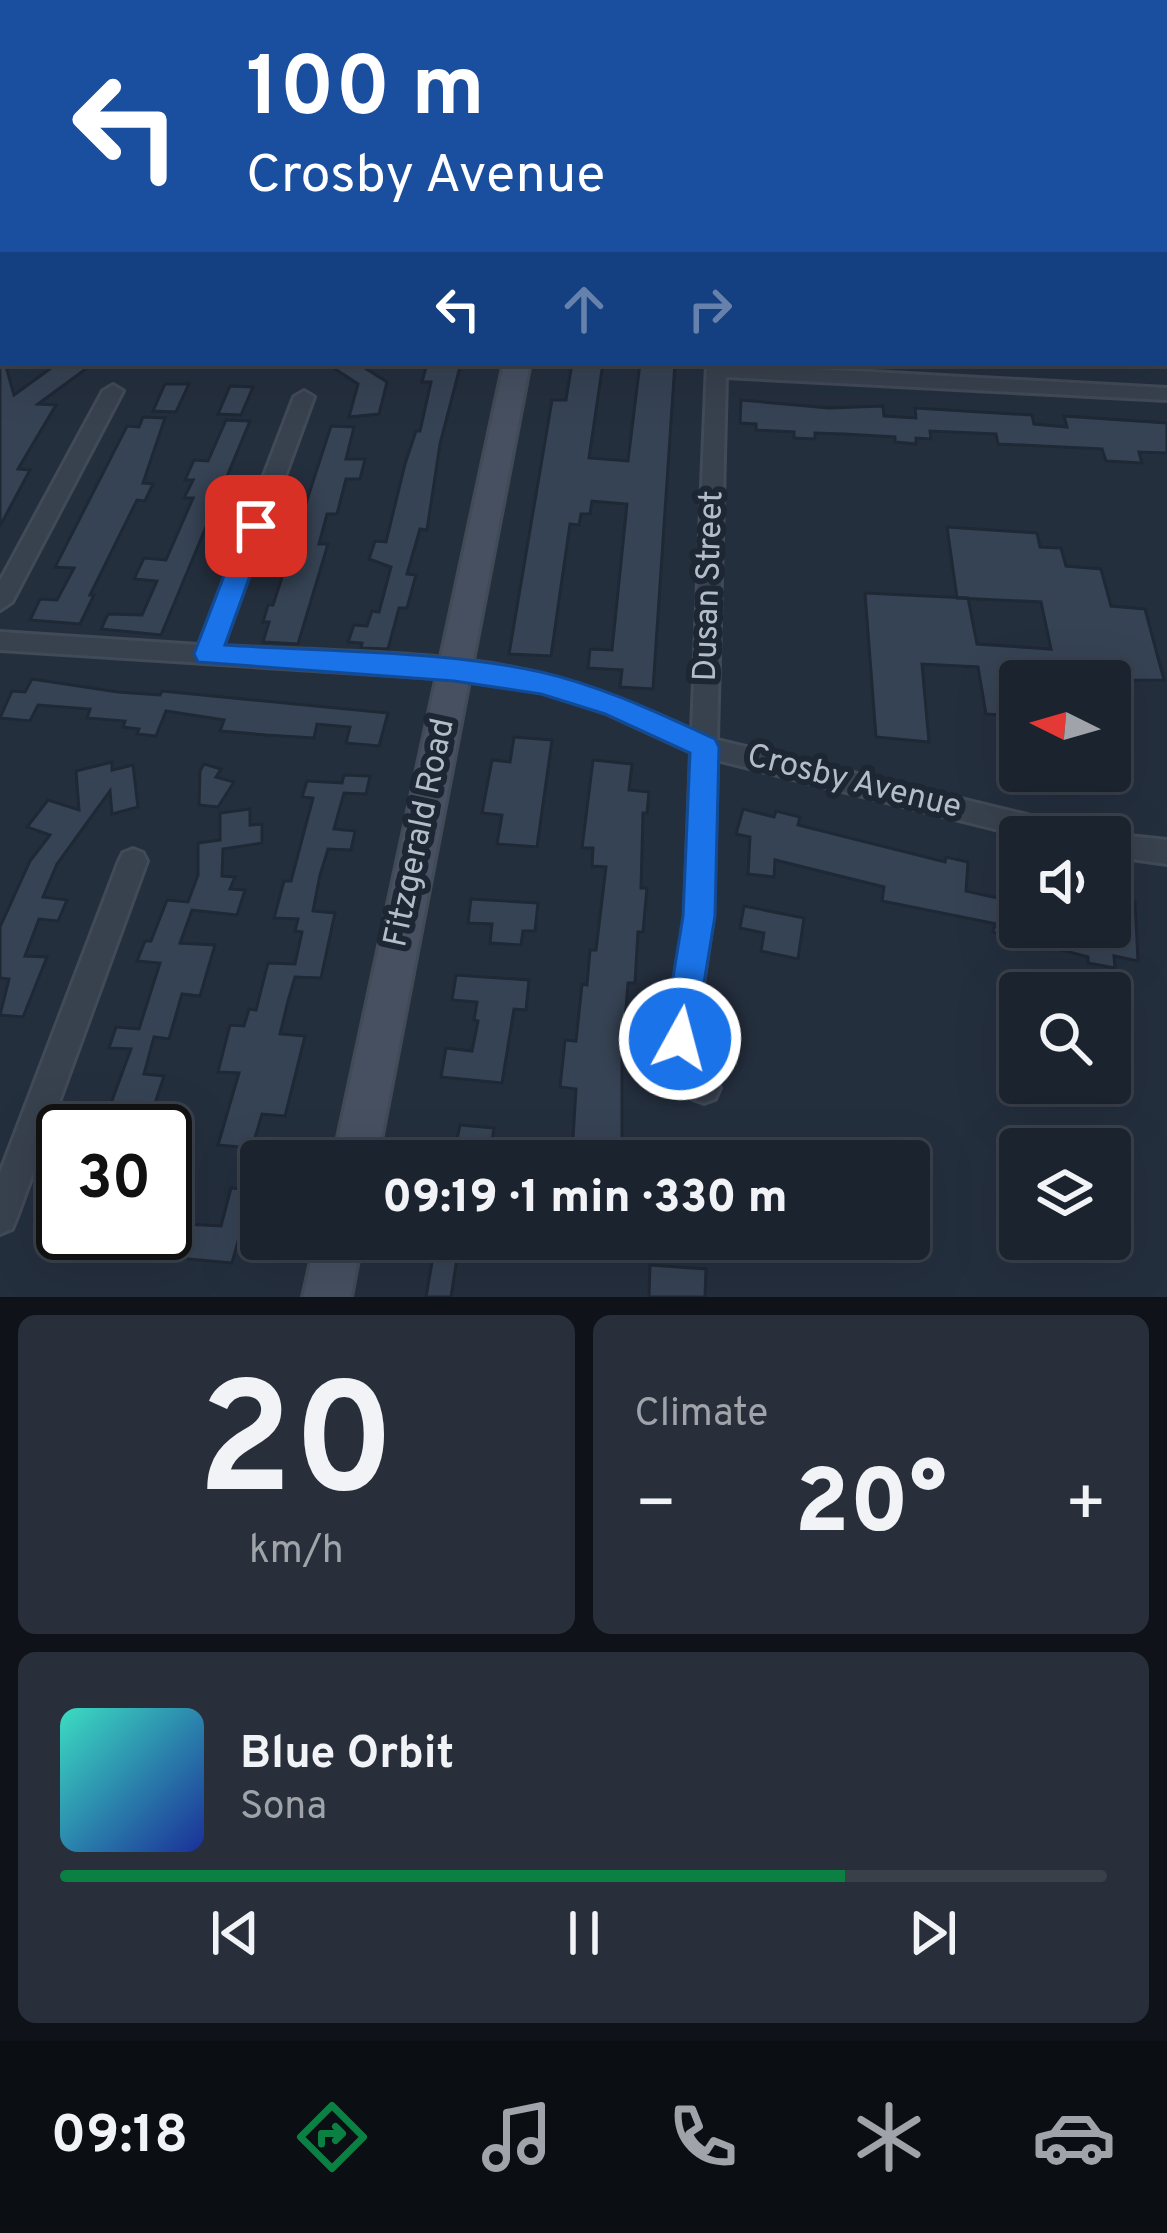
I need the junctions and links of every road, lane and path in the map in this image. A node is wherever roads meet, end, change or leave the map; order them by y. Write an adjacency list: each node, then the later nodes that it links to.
1 (516, 366): 9 (main road, Fitzgerald Road)
2 (717, 367): 4 (street); 10 (street, Dusan Street)
3 (113, 391): 6 (street)
4 (1167, 394)
5 (304, 397): 8 (street)
6 (0, 602)
7 (0, 641): 8 (street, Crosby Avenue)
8 (208, 654): 9 (street, Crosby Avenue)
9 (454, 670): 10 (street, Crosby Avenue); 16 (main road, Fitzgerald Road)
10 (705, 747): 11 (street, Crosby Avenue); 15 (street, Dusan Street)
11 (999, 819)
12 (1131, 848): 13 (street)
13 (1167, 852)
14 (133, 861): 17 (street)
15 (704, 1088)
16 (359, 1140)
17 (0, 1217)
18 (335, 1260): 19 (main road)
19 (327, 1297)

